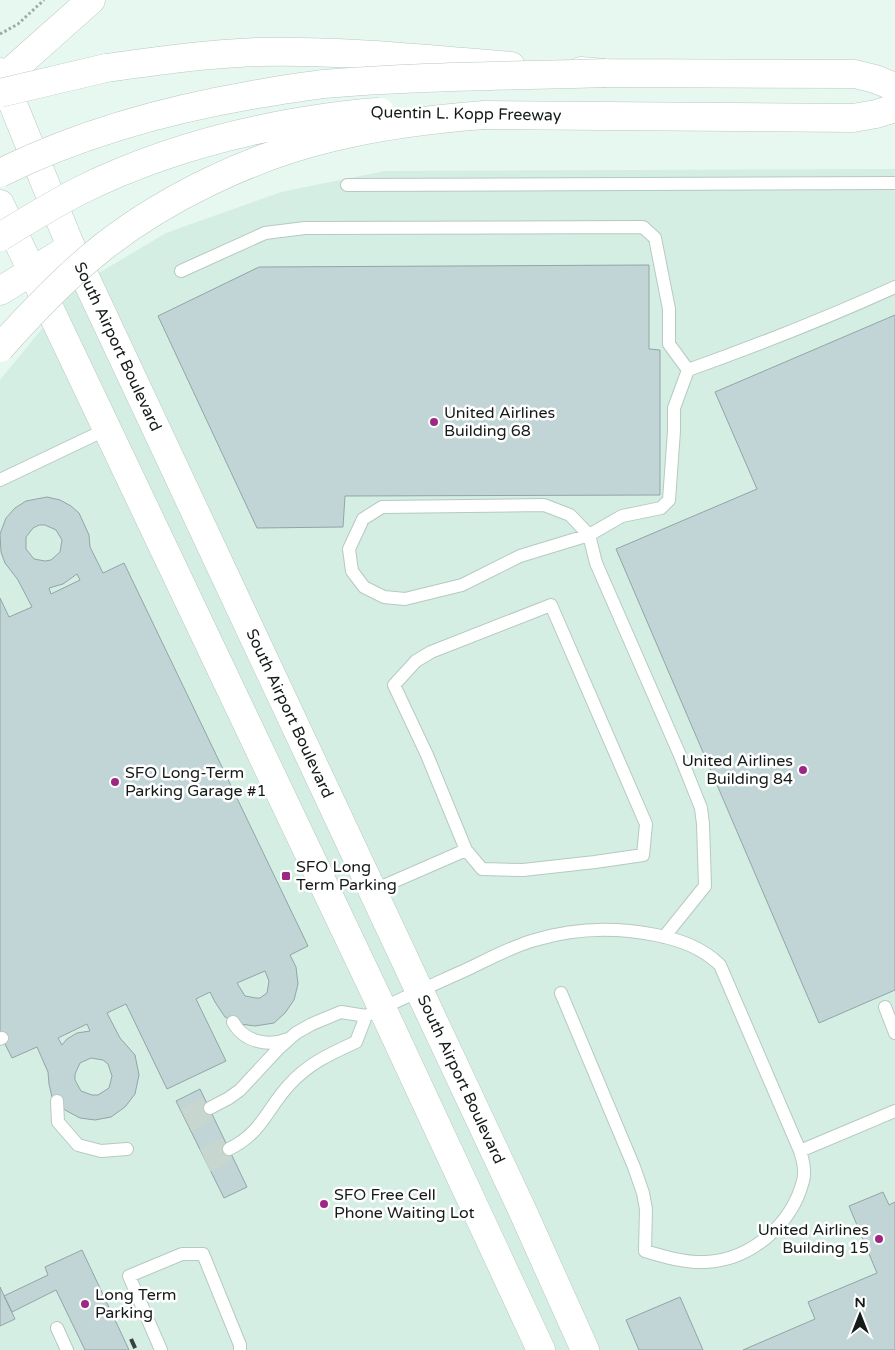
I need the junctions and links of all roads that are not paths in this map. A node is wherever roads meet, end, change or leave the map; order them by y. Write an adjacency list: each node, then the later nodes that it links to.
1 (87, 4): 3 (main road)
2 (606, 73): 3 (main road, bridge); 4 (main road, Quentin L. Kopp Freeway); 7 (main road, Quentin L. Kopp Freeway, bridge)
3 (1, 83): 12 (main road, South Airport Boulevard)
4 (895, 87)
5 (895, 108): 6 (main road, Quentin L. Kopp Freeway)
6 (484, 115): 11 (main road, Quentin L. Kopp Freeway, bridge); 17 (main road, bridge)
7 (0, 173)
8 (895, 183): 9 (lane)
9 (347, 185)
10 (0, 204): 13 (main road)
11 (0, 237)
12 (71, 247): 13 (main road); 23 (main road, South Airport Boulevard)
13 (32, 270): 16 (main road); 19 (main road)
14 (181, 271): 18 (lane)
15 (895, 287): 18 (lane)
16 (0, 291)
17 (0, 348)
18 (688, 370): 21 (lane)
19 (107, 429): 20 (lane); 28 (main road)
20 (0, 480)
21 (588, 535): 21 (lane); 24 (lane)
22 (466, 850): 22 (lane); 23 (lane)
23 (372, 891): 25 (main road, South Airport Boulevard)
24 (664, 937): 25 (lane); 37 (lane)
25 (419, 991): 28 (lane); 45 (main road, South Airport Boulevard)
26 (561, 993): 37 (lane)
27 (885, 1007): 30 (lane)
28 (374, 1012): 31 (lane); 36 (lane); 38 (main road)
29 (233, 1022): 31 (lane)
30 (895, 1033)
31 (290, 1038): 33 (lane)
32 (57, 1101): 35 (lane)
33 (210, 1108)
34 (895, 1111): 37 (lane)
35 (127, 1149)
36 (229, 1149)
37 (800, 1151)
38 (528, 1320): 43 (lane); 44 (main road)
39 (58, 1328): 40 (lane)
40 (67, 1350)
41 (161, 1350): 42 (lane)
42 (240, 1350)
43 (537, 1350)
44 (542, 1350)
45 (585, 1350)

